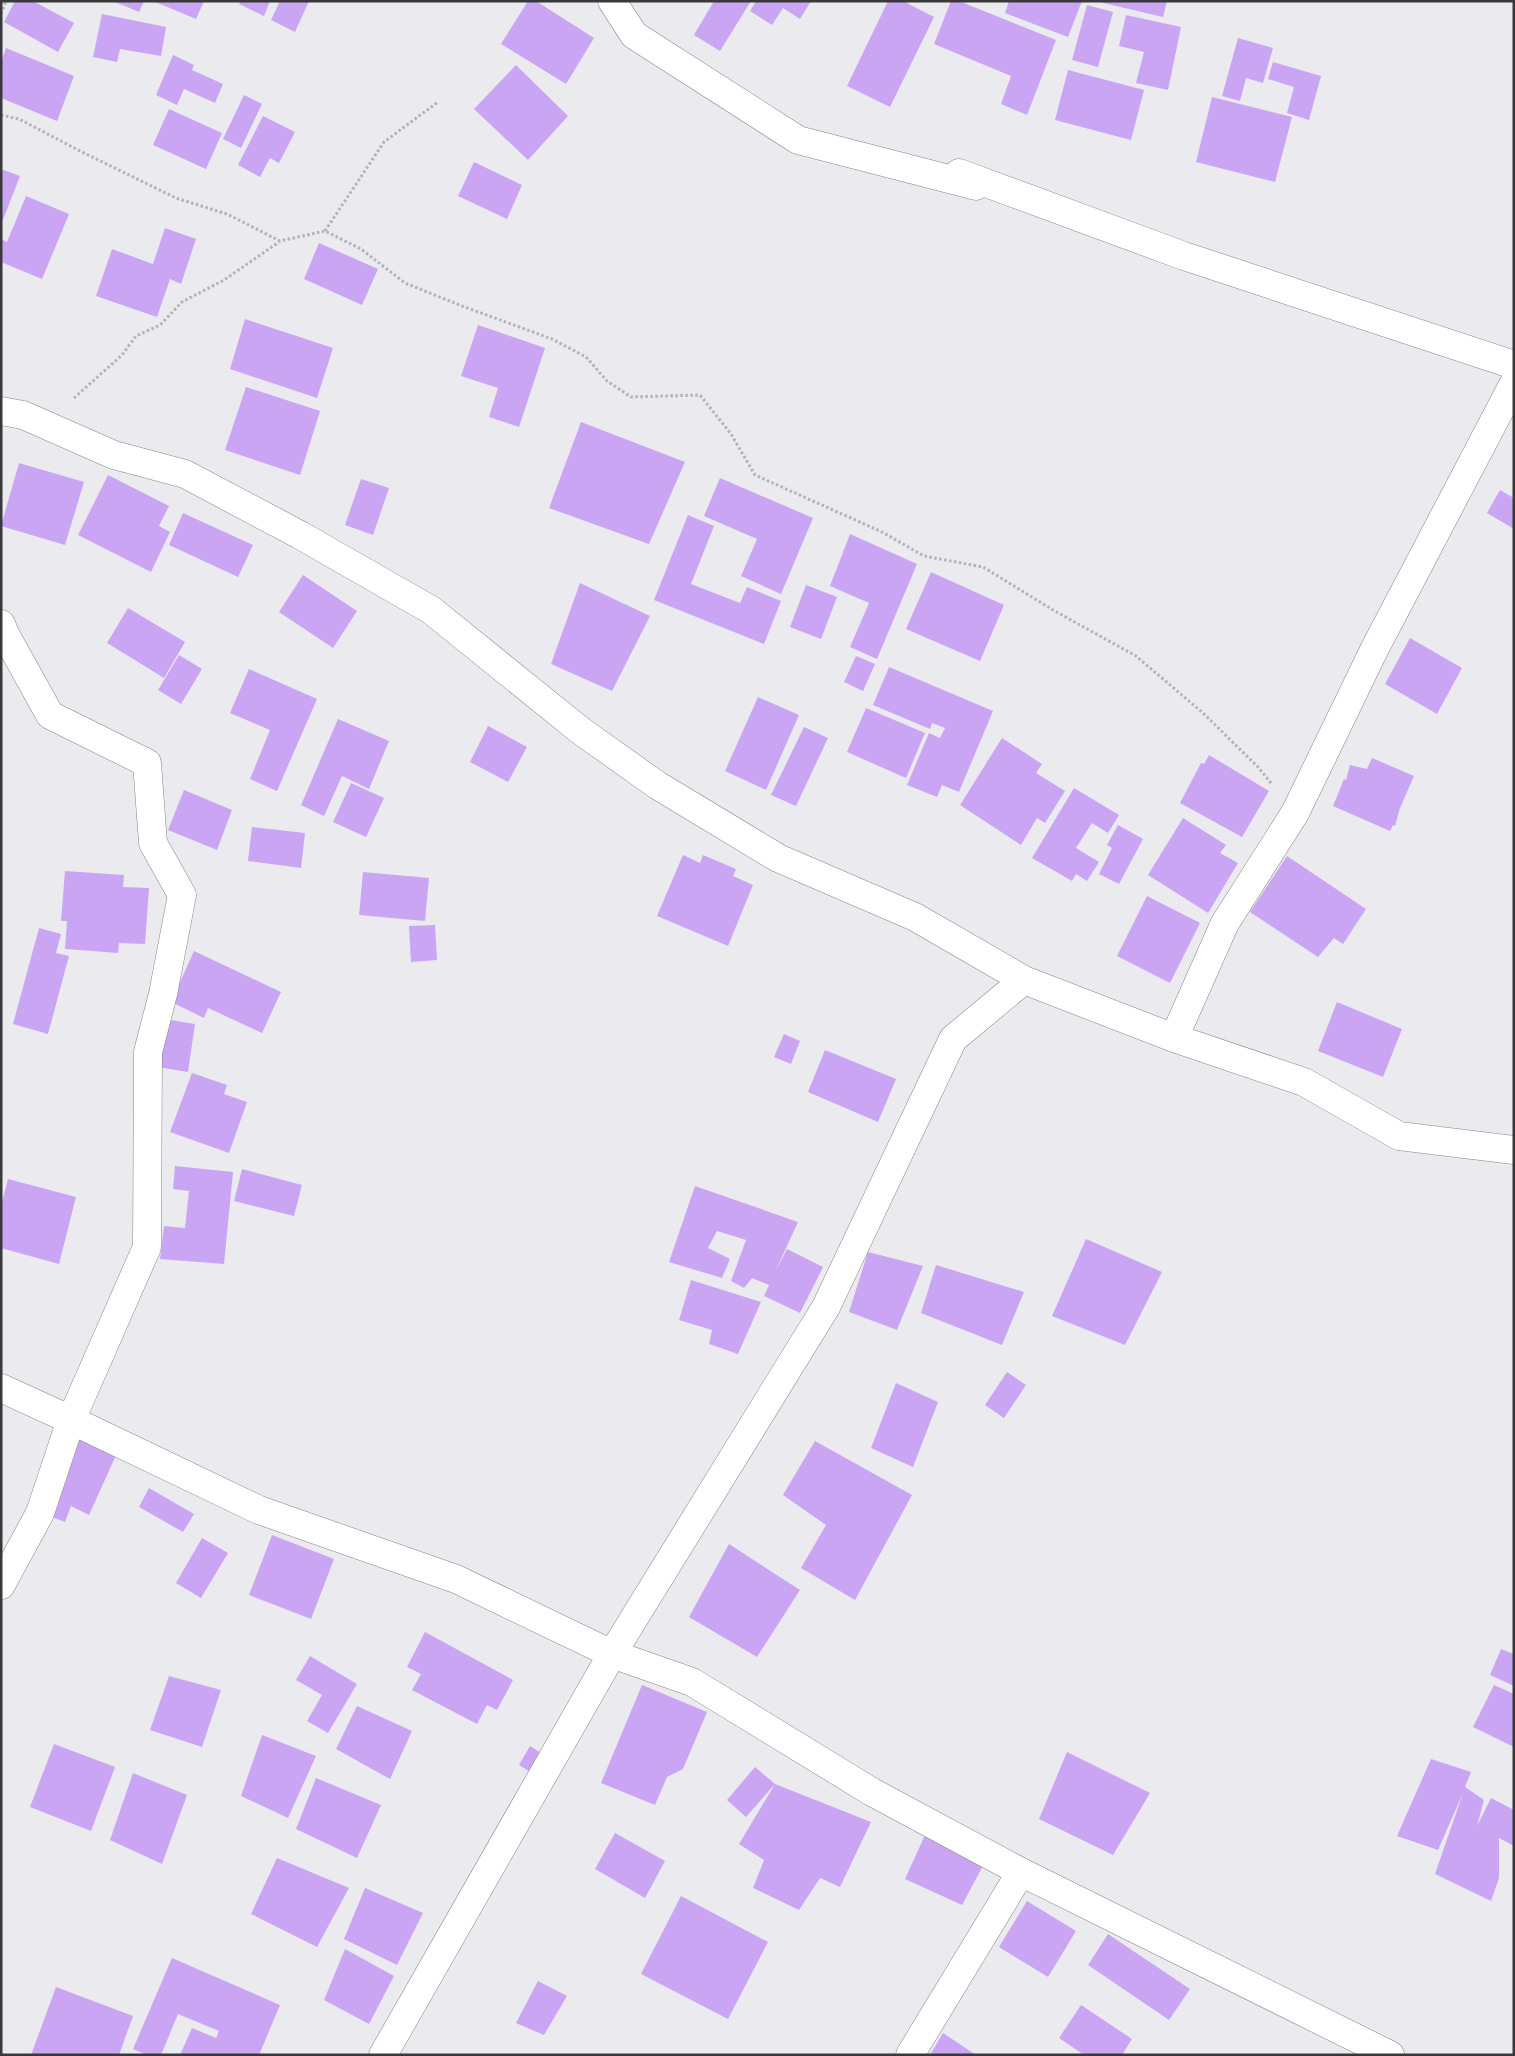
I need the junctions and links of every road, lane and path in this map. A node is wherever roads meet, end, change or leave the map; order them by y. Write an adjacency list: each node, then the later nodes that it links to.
1 (6, 1): 3 (path)
2 (612, 1): 8 (street)
3 (1, 14)
4 (438, 102): 6 (path)
5 (1, 115): 7 (path)
6 (325, 231): 7 (path); 12 (path)
7 (280, 241): 10 (path)
8 (1514, 365)
9 (1514, 383): 12 (street)
10 (12, 413): 13 (street)
11 (1, 624): 17 (street)
12 (1294, 813): 14 (street)
13 (1024, 980): 14 (street); 19 (street)
14 (1174, 1038): 15 (street)
15 (1514, 1150)
16 (1, 1388): 17 (street)
17 (71, 1420): 18 (street); 19 (street)
18 (1, 1585)
19 (612, 1654): 20 (street); 21 (street)
20 (1021, 1872): 22 (street); 23 (street)
21 (383, 2055)
22 (910, 2055)
23 (1390, 2055)

